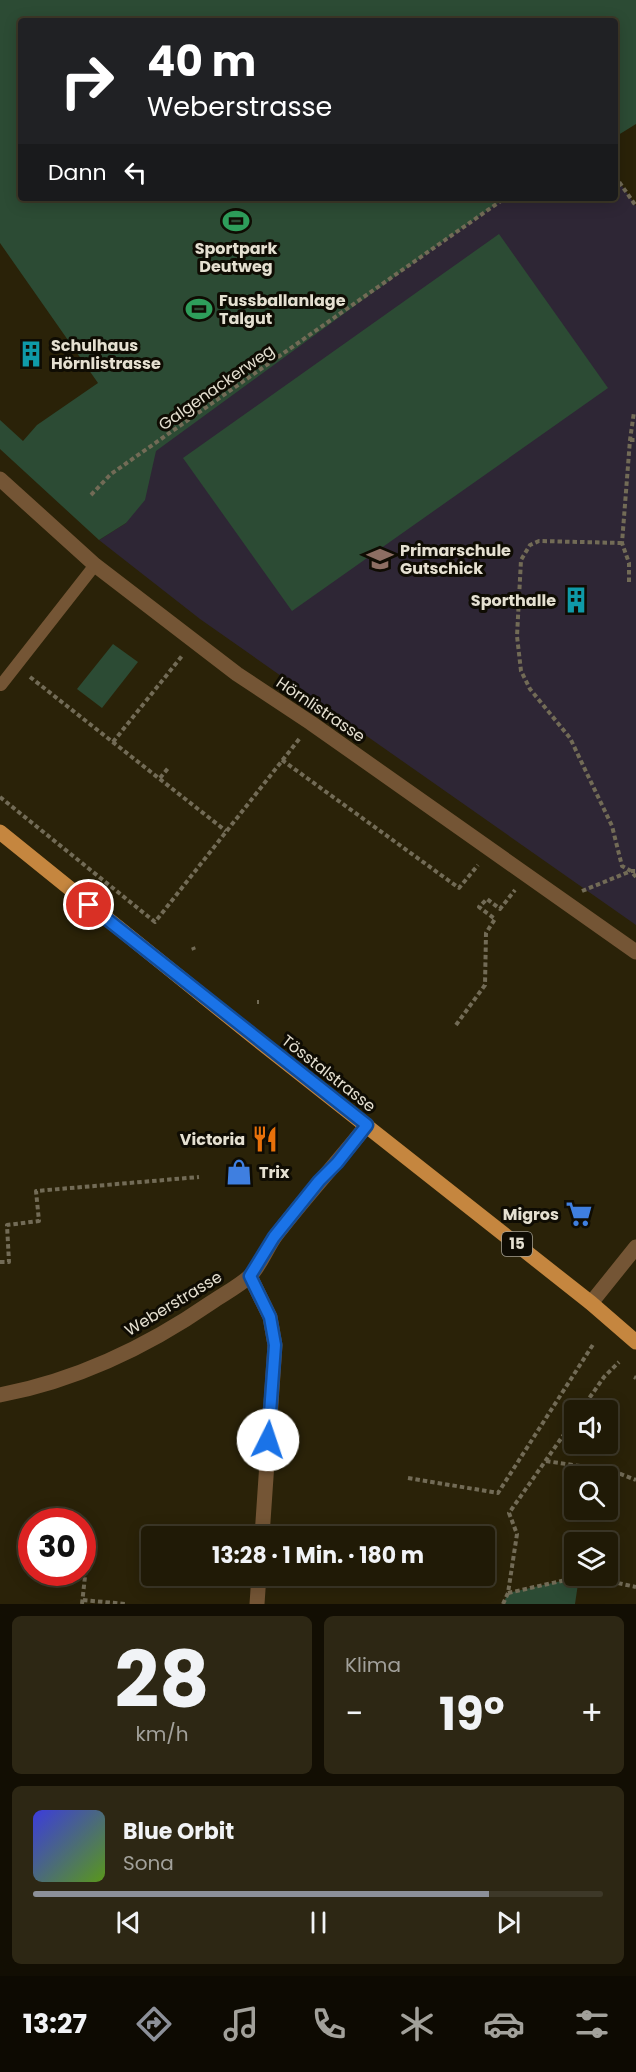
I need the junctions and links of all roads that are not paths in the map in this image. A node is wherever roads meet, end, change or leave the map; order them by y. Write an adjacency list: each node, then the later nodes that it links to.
1 (0, 479): 2 (street, Hörnlistrasse)
2 (95, 565): 3 (lane); 5 (street, Hörnlistrasse)
3 (1, 685)
4 (0, 832): 6 (main road, Tösstalstrasse / 15)
5 (636, 952)
6 (367, 1125): 8 (street, Weberstrasse); 9 (main road, Tösstalstrasse / 15)
7 (636, 1247): 9 (street)
8 (250, 1276): 11 (street, Weberstrasse); 12 (street)
9 (591, 1303): 10 (main road, Tösstalstrasse / 15)
10 (636, 1342)
11 (0, 1395)
12 (263, 1526)
13 (258, 1586): 14 (street)
14 (257, 1604)

